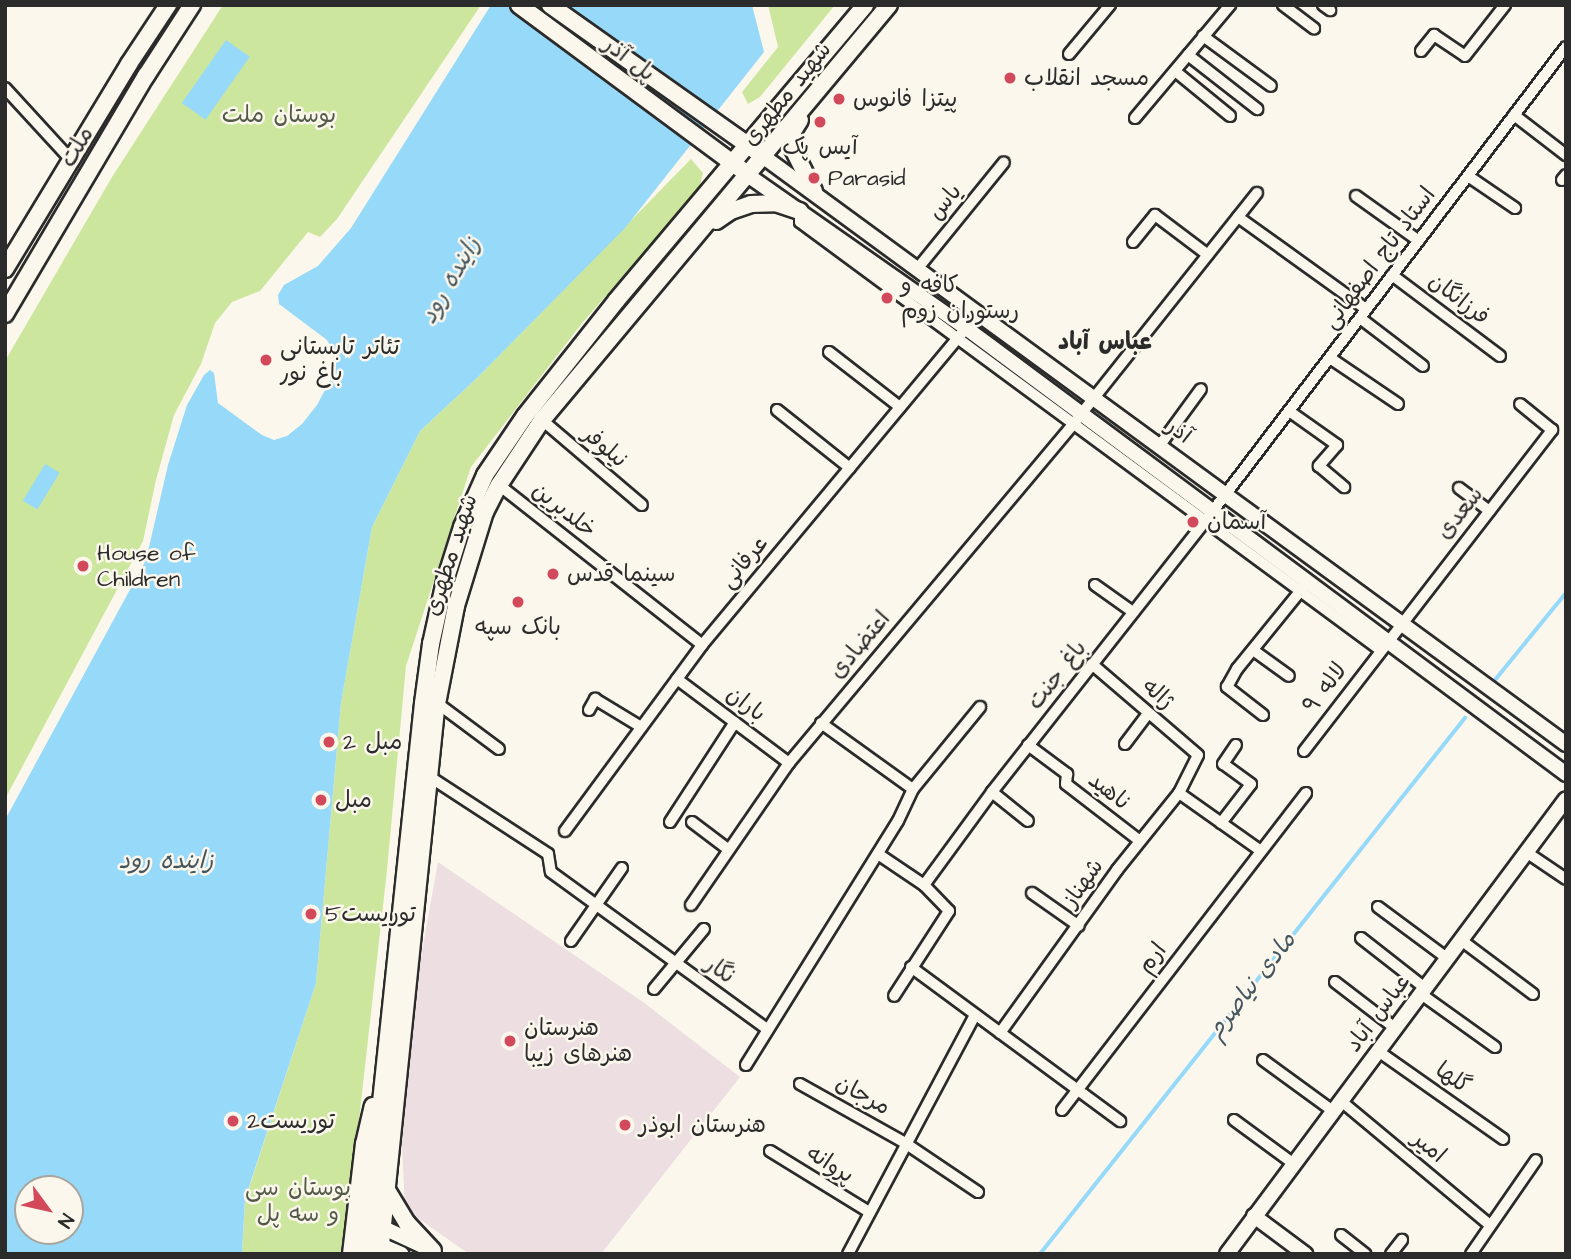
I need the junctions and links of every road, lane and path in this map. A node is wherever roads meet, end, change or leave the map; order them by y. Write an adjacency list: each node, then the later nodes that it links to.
1 (168, 5): 31 (main road, ملت)
2 (192, 5): 50 (main road, ملت)
3 (519, 5): 28 (main road, پل آذر)
4 (550, 5): 26 (main road, پل آذر)
5 (865, 5): 24 (main road, شهید مطهری)
6 (889, 5): 20 (main road, شهید مطهری)
7 (1110, 5): 15 (street)
8 (1230, 5): 12 (street)
9 (1283, 5): 11 (street)
10 (1505, 5): 13 (street)
11 (1314, 28)
12 (1203, 36): 16 (street); 18 (street)
13 (1421, 51)
14 (1564, 52): 22 (street, استاد تاج اصفهانی)
15 (1069, 54)
16 (1188, 55): 17 (street); 21 (street)
17 (1175, 71): 23 (street); 25 (street)
18 (1271, 86)
19 (5, 88): 31 (street)
20 (815, 95): 30 (main road, شهید مطهری); 37 (main road)
21 (1257, 109)
22 (1514, 115): 29 (street); 35 (street, استاد تاج اصفهانی)
23 (1230, 116)
24 (772, 117): 26 (main road); 27 (main road, شهید مطهری)
25 (1135, 118)
26 (728, 130): 27 (main road, پل آذر)
27 (748, 145): 30 (main road, پل آذر); 33 (main road, شهید مطهری)
28 (712, 149): 33 (main road, پل آذر); 36 (main road)
29 (1566, 155)
30 (764, 157): 34 (main road, شهید مطهری); 37 (main road, آذر)
31 (72, 160): 48 (main road, ملت)
32 (1004, 163): 47 (street, یاس)
33 (733, 164): 34 (main road, پل آذر); 36 (main road, شهید مطهری)
34 (749, 176): 41 (main road, آذر); 43 (main road, شهید مطهری)
35 (1468, 176): 40 (street); 44 (street, استاد تاج اصفهانی)
36 (713, 189): 149 (main road, شهید مطهری)
37 (814, 191): 47 (main road, آذر)
38 (1257, 193): 42 (street, اعتضادی)
39 (1356, 196): 44 (street)
40 (1516, 208)
41 (800, 211): 43 (main road); 52 (main road, آذر)
42 (1238, 217): 46 (street, اعتضادی); 51 (street)
43 (703, 230): 65 (main road, شهید مطهری)
44 (1419, 241): 49 (street, استاد تاج اصفهانی)
45 (1133, 242): 46 (street)
46 (1208, 255): 58 (street, اعتضادی)
47 (918, 268): 58 (main road, آذر)
48 (5, 269)
49 (1392, 275): 51 (street, استاد تاج اصفهانی); 54 (street, فرزانگان)
50 (5, 314)
51 (1363, 314): 55 (street, استاد تاج اصفهانی); 56 (street)
52 (962, 333): 61 (street, عرفانی); 64 (main road, آذر)
53 (829, 352): 61 (street)
54 (1500, 356)
55 (1330, 358): 59 (street); 63 (street, استاد تاج اصفهانی)
56 (1423, 366)
57 (1201, 389): 66 (street)
58 (1093, 397): 64 (street, اعتضادی); 66 (main road, آذر)
59 (1398, 404)
60 (1520, 404): 73 (street, سعدی)
61 (900, 407): 67 (street, عرفانی)
62 (777, 410): 67 (street)
63 (1289, 411): 69 (street); 71 (street, استاد تاج اصفهانی)
64 (1078, 418): 74 (main road, آذر); 93 (street, اعتضادی)
65 (542, 420): 68 (main road, شهید مطهری); 72 (street, نیلوفر)
66 (1160, 445): 71 (main road, آذر)
67 (850, 468): 79 (street, عرفانی)
68 (499, 485): 79 (street, خلدبرین); 87 (main road, شهید مطهری)
69 (1344, 487)
70 (1459, 488): 73 (street)
71 (1226, 493): 74 (street, باغ جنت); 78 (main road, آذر)
72 (642, 505)
73 (1489, 511): 78 (street, سعدی)
74 (1209, 516): 76 (main road, آذر); 77 (street, باغ جنت)
75 (1095, 585): 77 (street)
76 (1304, 586): 80 (main road, آذر); 81 (street)
77 (1133, 612): 82 (street, باغ جنت)
78 (1401, 622): 80 (street, سعدی); 84 (main road, آذر)
79 (702, 645): 85 (street, عرفانی)
80 (1383, 645): 86 (main road, آذر); 100 (street, ۹ لاله)
81 (1253, 650): 83 (street); 91 (street)
82 (1092, 664): 90 (street, ژاله); 97 (street, باغ جنت)
83 (1289, 677)
84 (1474, 677): 86 (main road); 96 (main road, آذر)
85 (677, 679): 92 (street, باران); 94 (street, عرفانی)
86 (1459, 697): 103 (main road, آذر)
87 (437, 703): 99 (street); 104 (main road, شهید مطهری)
88 (980, 707): 105 (street)
89 (589, 710): 94 (street)
90 (1148, 714): 95 (street); 101 (street, ژاله)
91 (1263, 715)
92 (735, 722): 102 (street, باران); 112 (street)
93 (821, 723): 102 (street, اعتضادی); 105 (street)
94 (642, 727): 114 (street, عرفانی)
95 (1125, 744)
96 (1566, 744)
97 (1028, 745): 106 (street, باغ جنت); 115 (street, ناهید)
98 (1236, 745): 113 (street)
99 (499, 748)
100 (1304, 751)
101 (1198, 755): 107 (street, شهناز)
102 (789, 762): 116 (street, اعتضادی)
103 (1566, 774)
104 (430, 777): 124 (street, نگار); 160 (main road, شهید مطهری)
105 (913, 789): 119 (street)
106 (992, 792): 111 (street); 122 (street, باغ جنت)
107 (1178, 793): 113 (street); 115 (street, شهناز)
108 (1306, 793): 117 (street, ارم)
109 (1566, 799): 118 (main road, عباس آباد)
110 (692, 821): 116 (street)
111 (1028, 821)
112 (670, 822)
113 (1221, 823): 117 (street)
114 (565, 831)
115 (1140, 841): 127 (street, شهناز)
116 (729, 850): 125 (street, اعتضادی)
117 (1261, 851): 150 (street, ارم)
118 (1526, 852): 121 (street); 130 (main road, عباس آباد)
119 (878, 854): 122 (street); 142 (street)
120 (622, 868): 124 (street)
121 (1566, 879)
122 (924, 885): 134 (street)
123 (1032, 892): 127 (street)
124 (596, 905): 131 (street); 133 (street, نگار)
125 (691, 905)
126 (1378, 907): 132 (street)
127 (1079, 926): 143 (street, شهناز)
128 (704, 929): 133 (street)
129 (1362, 938): 137 (street)
130 (1461, 940): 132 (main road, عباس آباد); 138 (street)
131 (571, 941)
132 (1447, 958): 137 (main road, عباس آباد)
133 (675, 963): 136 (street); 142 (street, نگار)
134 (911, 967): 139 (street); 140 (street)
135 (1335, 982): 141 (street)
136 (654, 989)
137 (1423, 991): 141 (main road, عباس آباد); 144 (street)
138 (1533, 994)
139 (894, 996)
140 (975, 1015): 143 (street); 156 (street)
141 (1395, 1028): 145 (main road, عباس آباد)
142 (767, 1029): 147 (street)
143 (1000, 1033): 150 (street)
144 (1495, 1047)
145 (1378, 1051): 151 (main road, عباس آباد); 155 (street, گلها)
146 (1263, 1060): 151 (street, امیر)
147 (746, 1065)
148 (800, 1084): 156 (street, مرجان)
149 (383, 1088): 164 (main road, شهید مطهری); 170 (main road)
150 (1076, 1090): 152 (street, ارم); 154 (street)
151 (1337, 1106): 159 (main road, عباس آباد); 165 (street, امیر)
152 (1062, 1110)
153 (1234, 1120): 159 (street)
154 (1120, 1121)
155 (1503, 1139)
156 (905, 1143): 161 (street, مرجان); 162 (street)
157 (770, 1151): 162 (street, پروانه)
158 (1536, 1160): 165 (street)
159 (1294, 1164): 163 (main road, عباس آباد)
160 (387, 1190): 164 (main road, شهید مطهری); 169 (main road)
161 (978, 1192)
162 (869, 1212): 172 (street)
163 (1254, 1216): 173 (main road, عباس آباد); 174 (main road)
164 (376, 1225): 168 (main road, شهید مطهری); 169 (main road)
165 (1490, 1225): 177 (street)
166 (1341, 1234): 175 (street)
167 (1402, 1240): 176 (street)
168 (373, 1248): 171 (main road)
169 (435, 1252)
170 (351, 1254)
171 (401, 1254)
172 (848, 1254)
173 (1227, 1254)
174 (1305, 1254)
175 (1365, 1254)
176 (1391, 1254)
177 (1471, 1254)

